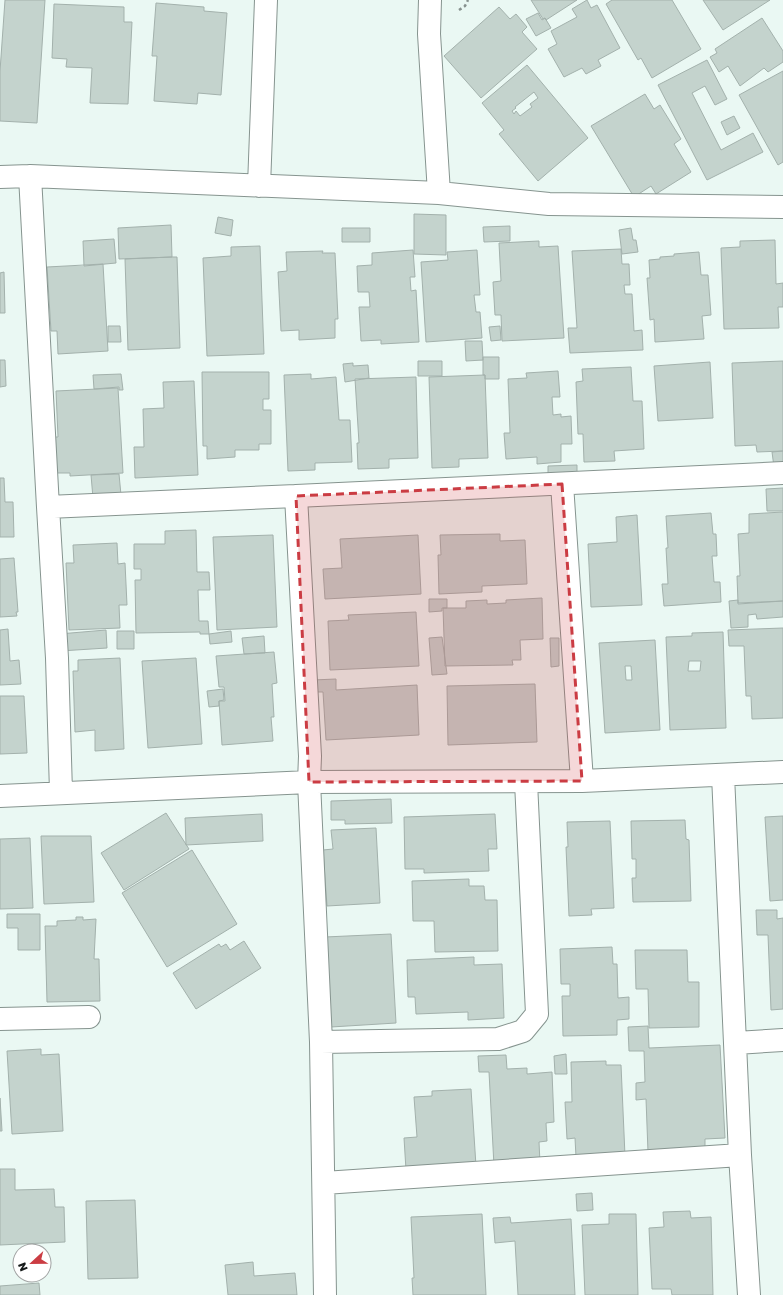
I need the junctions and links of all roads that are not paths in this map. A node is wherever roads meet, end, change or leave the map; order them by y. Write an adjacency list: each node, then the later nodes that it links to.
1 (266, 0): 5 (street)
2 (430, 0): 6 (street)
3 (30, 176): 4 (street); 5 (street); 11 (street)
4 (0, 177)
5 (259, 186): 6 (street)
6 (439, 193): 7 (street)
7 (783, 207)
8 (783, 473): 9 (street)
9 (562, 484): 10 (street); 14 (street)
10 (296, 496): 11 (street); 15 (street)
11 (48, 507): 17 (street)
12 (783, 772): 13 (street)
13 (723, 775): 14 (street); 23 (street)
14 (582, 781): 16 (street)
15 (309, 782): 16 (street); 17 (street); 22 (street)
16 (526, 782): 22 (street)
17 (61, 792): 18 (street)
18 (0, 796)
19 (89, 1017): 20 (street)
20 (0, 1019)
21 (783, 1040): 23 (street)
22 (321, 1042): 25 (street)
23 (736, 1043): 24 (street)
24 (740, 1155): 25 (street); 27 (street)
25 (324, 1182): 26 (street)
26 (325, 1295)
27 (749, 1295)

